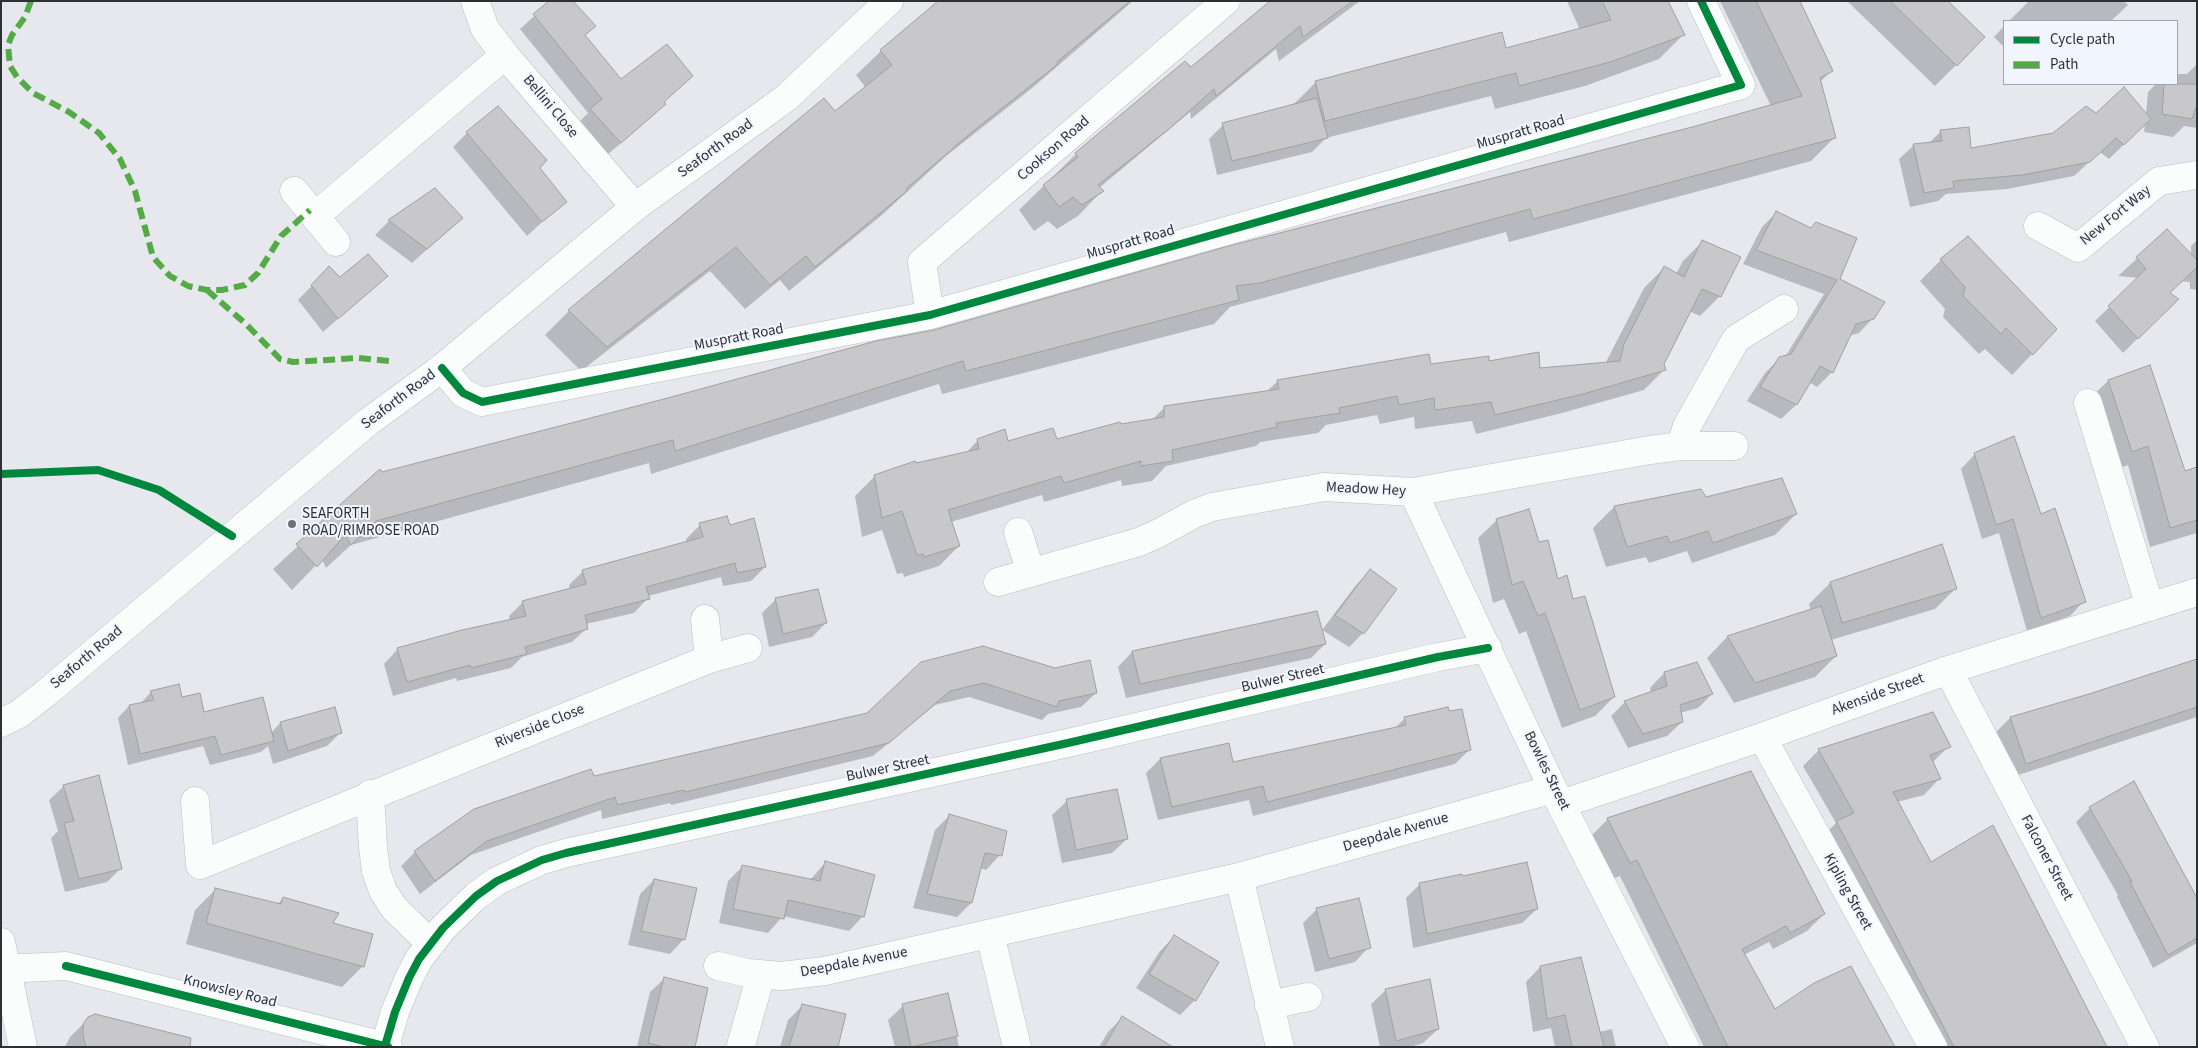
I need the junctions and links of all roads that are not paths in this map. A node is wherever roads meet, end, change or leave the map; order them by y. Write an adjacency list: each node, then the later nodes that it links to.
1 (474, 1): 5 (main road, Bellini Close)
2 (889, 1): 8 (main road, Seaforth Road)
3 (1226, 1): 13 (main road, Cookson Road)
4 (1701, 1): 13 (main road, Muspratt Road)
5 (505, 55): 8 (main road, Bellini Close); 9 (main road)
6 (2197, 175): 10 (main road, New Fort Way)
7 (294, 191): 9 (main road)
8 (635, 207): 14 (main road, Seaforth Road)
9 (315, 216): 11 (main road)
10 (2038, 226)
11 (336, 242)
12 (1784, 309): 16 (main road)
13 (930, 315): 14 (main road, Muspratt Road)
14 (442, 368): 29 (main road, Seaforth Road)
15 (2088, 403): 23 (main road)
16 (1681, 446): 17 (main road, Meadow Hey); 18 (main road, Meadow Hey)
17 (1734, 446)
18 (1413, 492): 20 (main road, Meadow Hey); 26 (main road, Bowles Street)
19 (1018, 532): 20 (main road)
20 (1031, 573): 21 (main road, Meadow Hey)
21 (998, 582)
22 (2197, 592): 23 (main road, Akenside Street)
23 (2150, 606): 28 (main road, Akenside Street)
24 (705, 619): 27 (main road)
25 (748, 648): 27 (main road, Riverside Close)
26 (1488, 648): 32 (main road, Bowles Street); 37 (main road, Bulwer Street)
27 (709, 659): 31 (main road, Riverside Close)
28 (1948, 670): 30 (main road, Akenside Street); 50 (main road, Falconer Street)
29 (1, 723)
30 (1762, 737): 32 (main road, Akenside Street); 49 (main road, Kipling Street)
31 (370, 794): 33 (main road, Riverside Close); 37 (main road)
32 (1557, 796): 34 (main road, Deepdale Avenue); 48 (main road, Bowles Street)
33 (195, 801)
34 (1239, 877): 35 (main road, Deepdale Avenue); 42 (main road)
35 (990, 934): 40 (main road, Deepdale Avenue); 46 (main road)
36 (1, 942): 39 (main road)
37 (430, 943): 44 (main road, Bulwer Street)
38 (718, 966): 40 (main road, Deepdale Avenue)
39 (4, 969): 44 (main road, Knowsley Road); 45 (main road)
40 (761, 975): 43 (main road)
41 (1308, 997): 42 (main road)
42 (1269, 1005): 47 (main road)
43 (741, 1045)
44 (387, 1046)
45 (22, 1047)
46 (1017, 1047)
47 (1280, 1047)
48 (1685, 1047)
49 (1933, 1047)
50 (2144, 1047)

